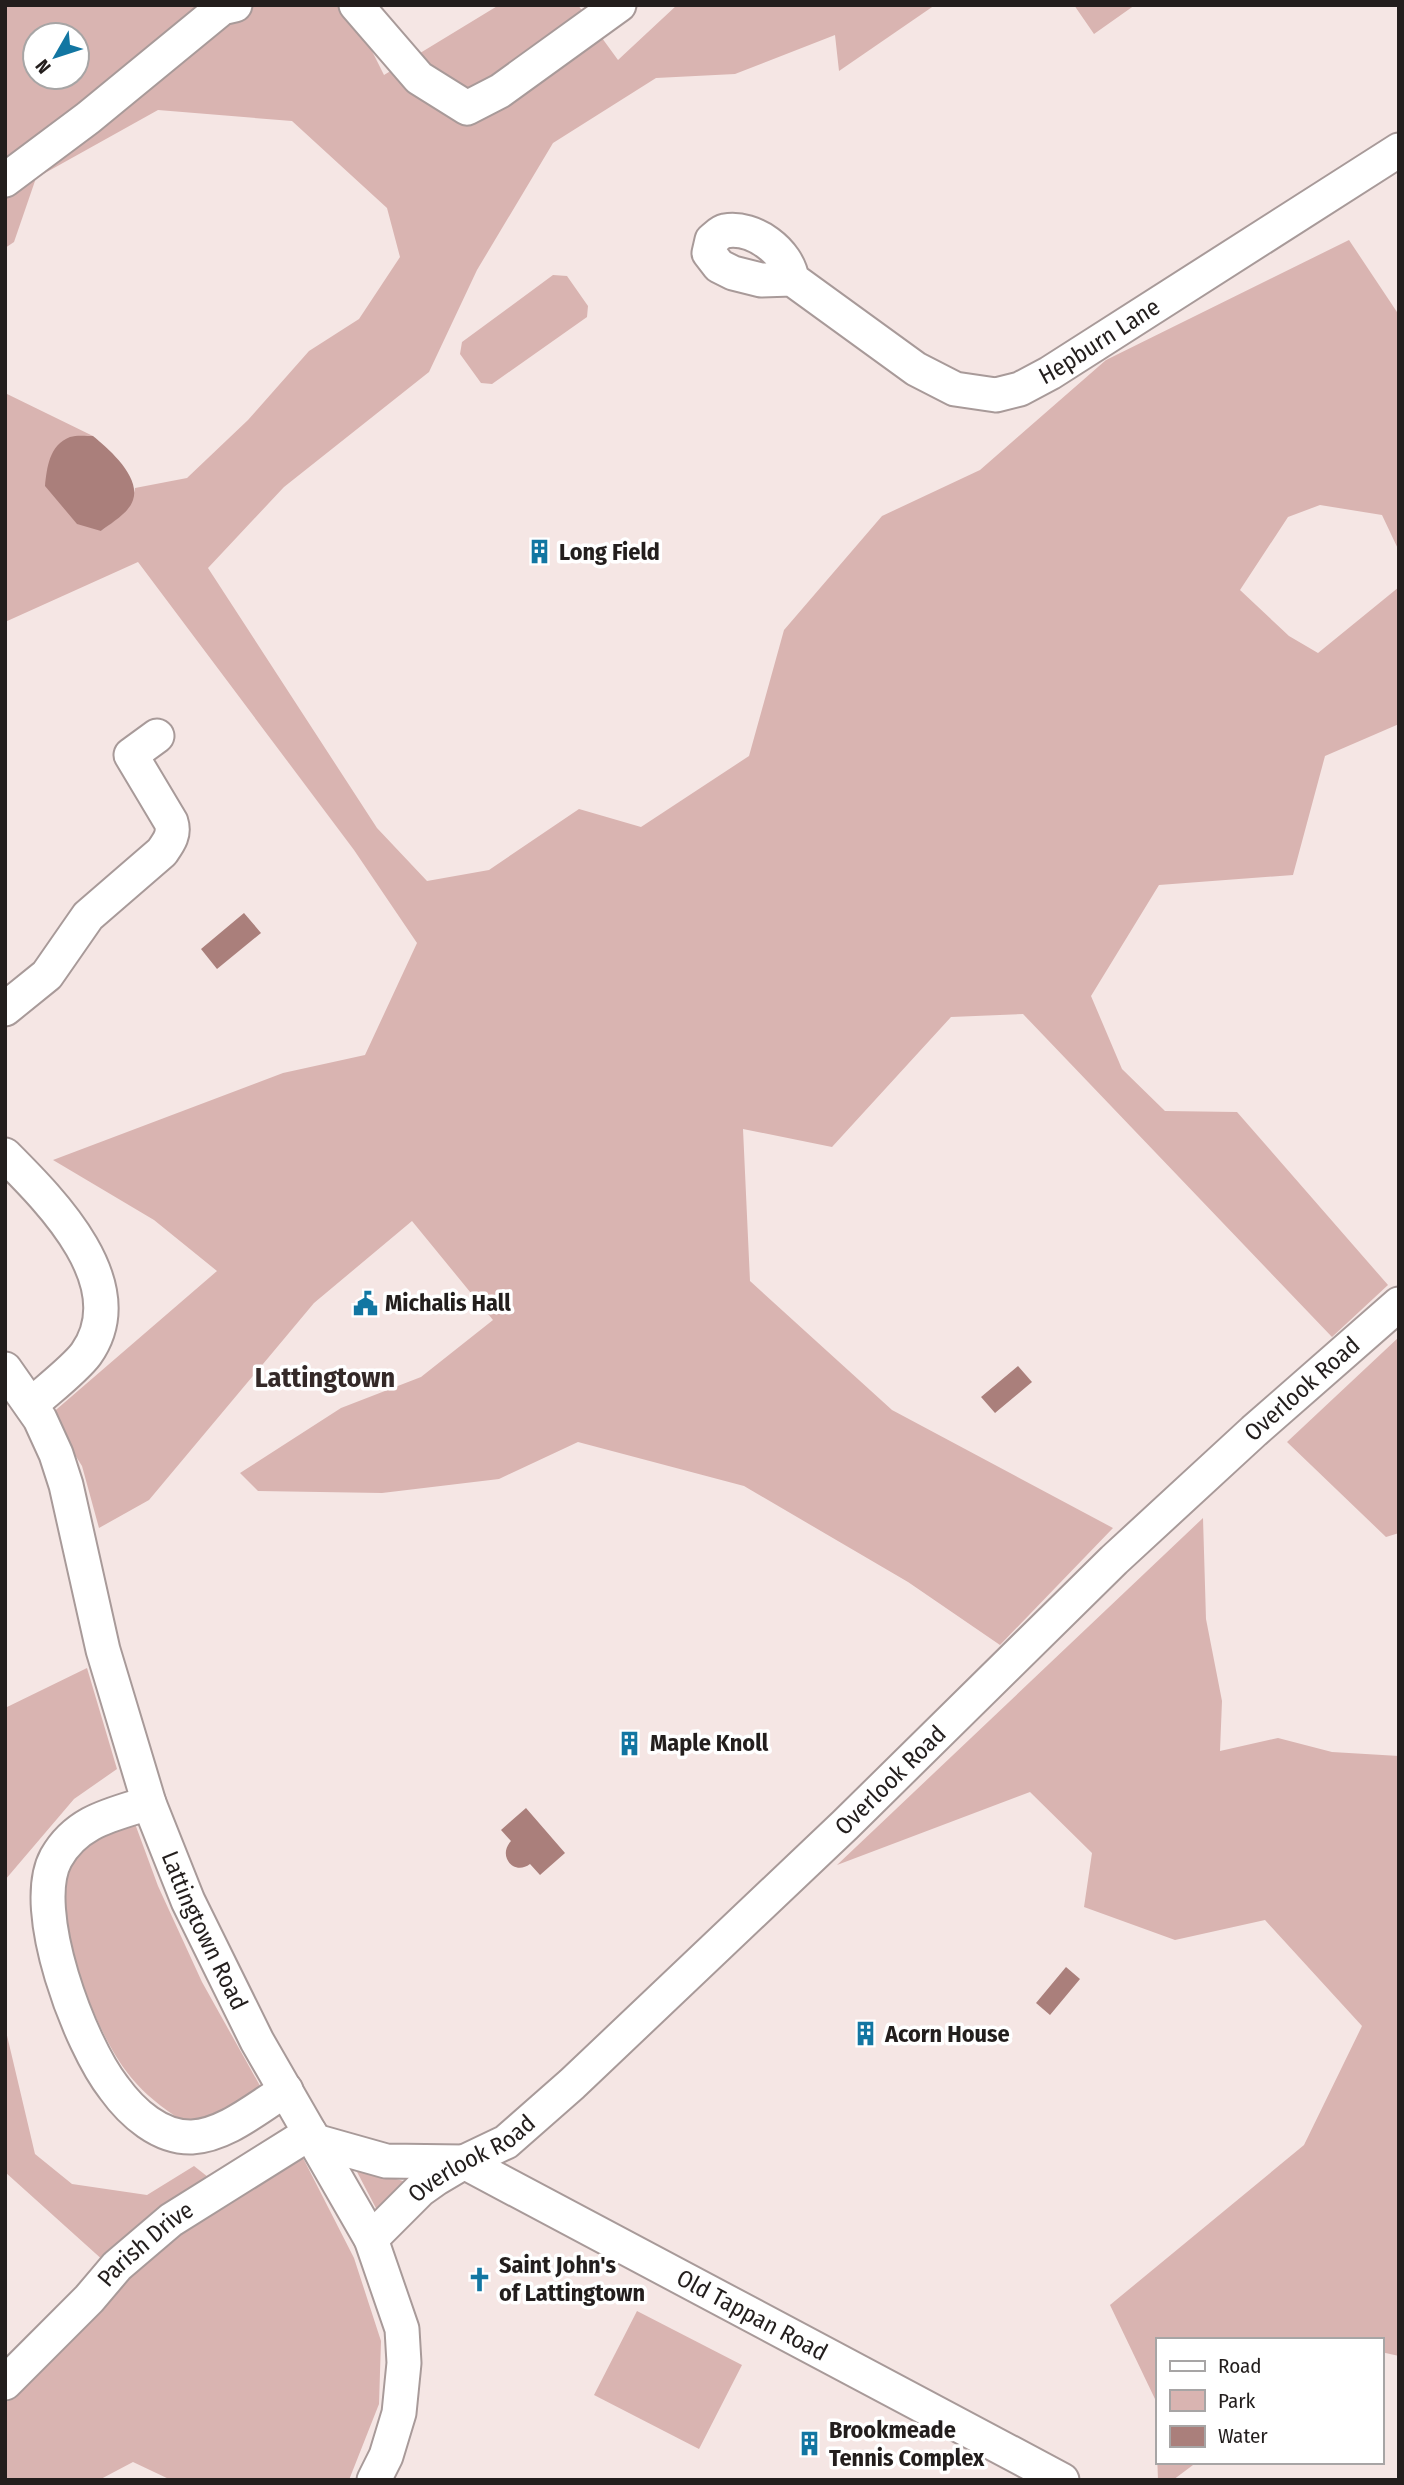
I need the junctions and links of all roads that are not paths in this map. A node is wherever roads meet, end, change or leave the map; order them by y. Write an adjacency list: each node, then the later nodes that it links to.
1 (235, 5): 5 (street)
2 (356, 5): 3 (street)
3 (620, 5)
4 (1399, 150): 6 (street, Hepburn Lane)
5 (5, 180)
6 (792, 279)
7 (157, 736): 8 (street)
8 (5, 1009)
9 (5, 1155): 12 (street)
10 (1399, 1304): 16 (street, Overlook Road)
11 (5, 1369): 12 (street, Lattingtown Road)
12 (31, 1405): 13 (street, Lattingtown Road)
13 (149, 1802): 14 (street, Lattingtown Road); 14 (street)
14 (286, 2090): 15 (street, Lattingtown Road)
15 (313, 2137): 16 (street, Old Tappan Road); 17 (street, Lattingtown Road); 18 (street, Parish Drive)
16 (464, 2162): 17 (street, Overlook Road); 20 (street, Old Tappan Road)
17 (371, 2239): 19 (street, Lattingtown Road)
18 (5, 2383)
19 (374, 2480)
20 (1062, 2480)

